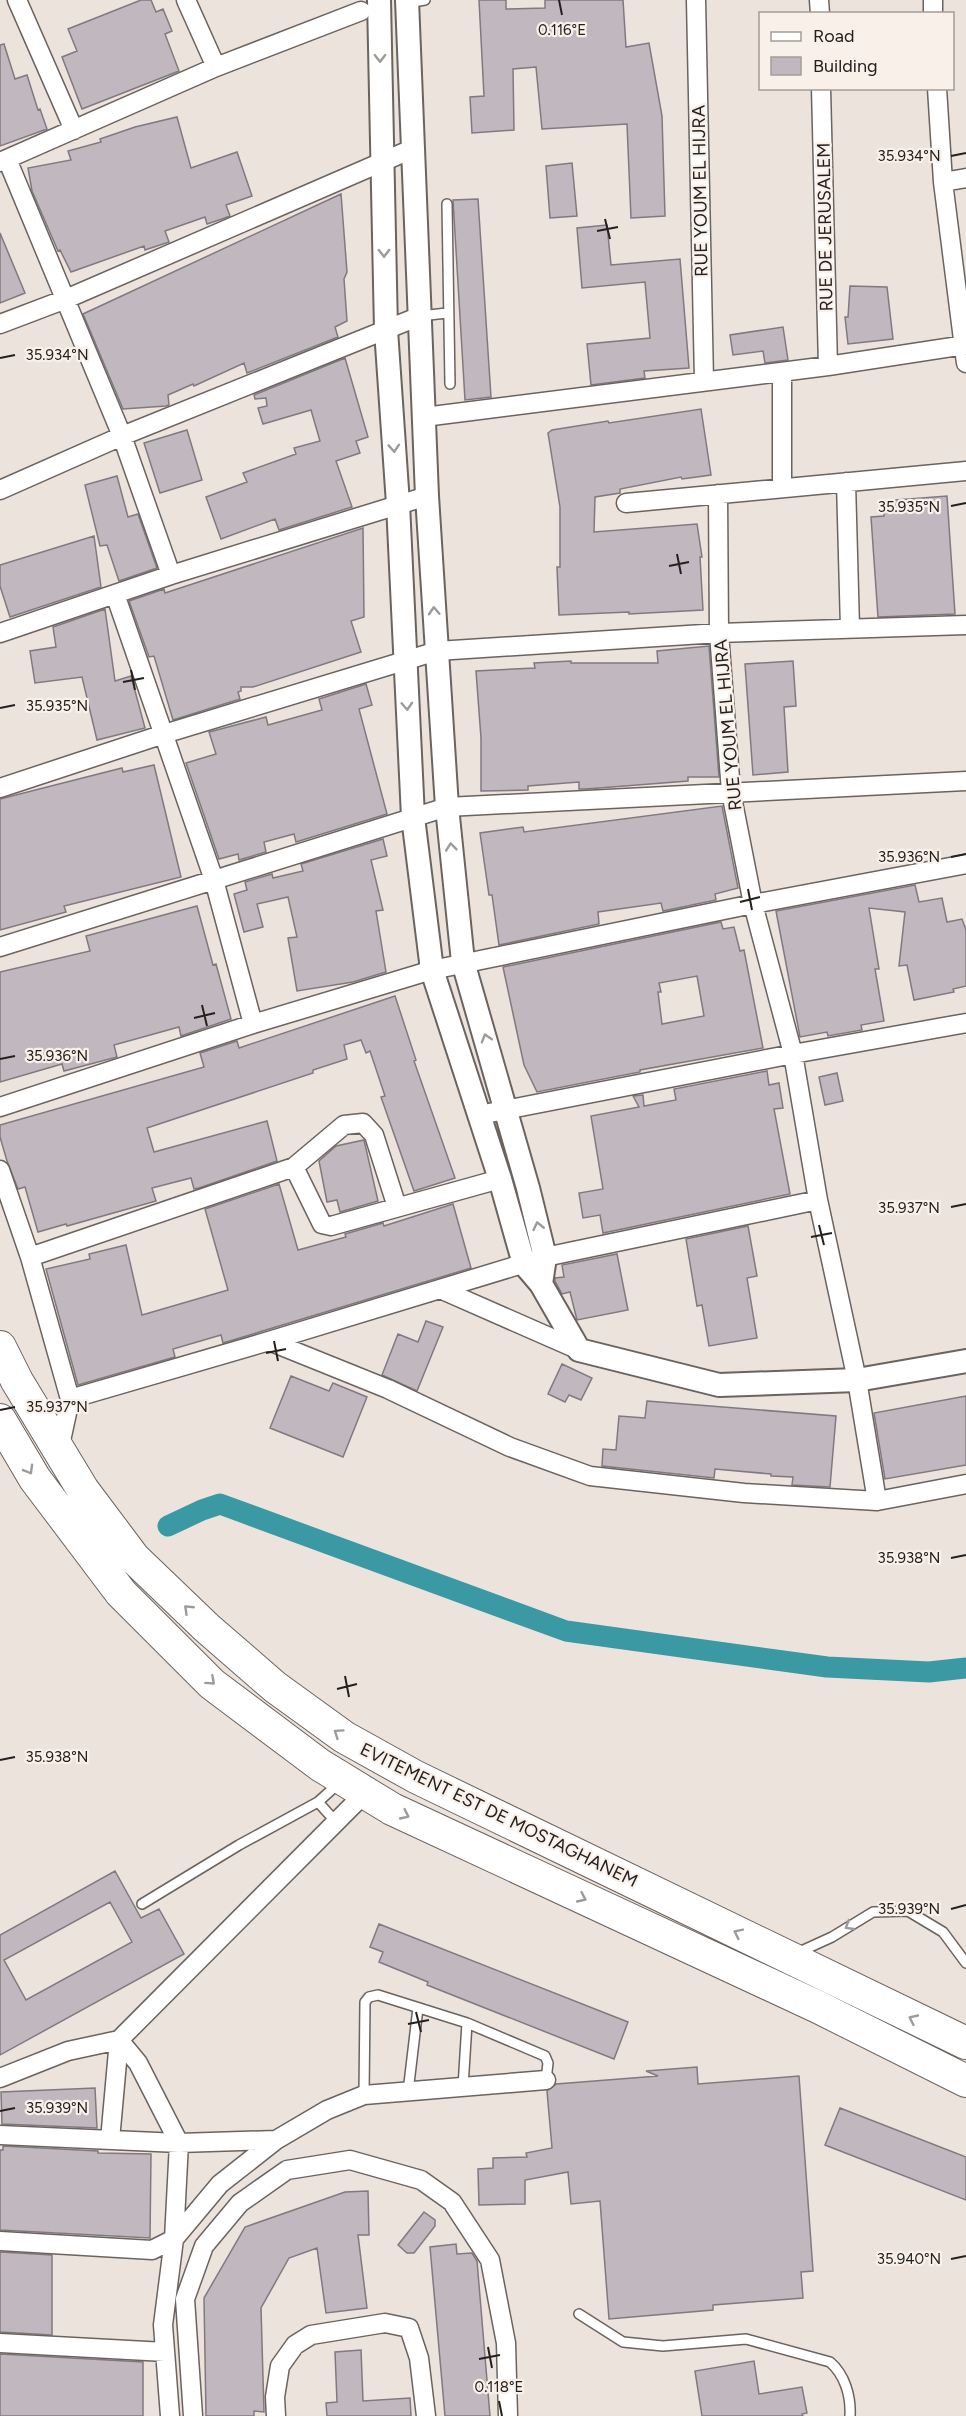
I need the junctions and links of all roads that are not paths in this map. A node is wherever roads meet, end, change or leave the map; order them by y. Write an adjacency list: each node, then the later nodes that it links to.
1 (16, 0): 9 (street)
2 (186, 0): 6 (street)
3 (696, 0): 24 (street, RUE YOUM EL HIJRA)
4 (413, 1): 5 (street); 10 (street)
5 (369, 4): 6 (street); 12 (street, one-way to 12)
6 (216, 67): 9 (street)
7 (821, 90): 22 (street, RUE DE JERUSALEM)
8 (937, 90): 14 (street)
9 (74, 130): 11 (street)
10 (412, 149): 12 (street); 18 (street)
11 (4, 160): 16 (street)
12 (382, 164): 16 (street); 20 (street, one-way to 20)
13 (966, 178): 14 (street)
14 (943, 182): 21 (street)
15 (447, 204): 17 (lane)
16 (66, 299): 19 (street); 27 (street)
17 (447, 313): 18 (lane); 25 (lane)
18 (420, 316): 20 (street); 26 (street)
19 (0, 324)
20 (386, 330): 27 (street); 35 (street, one-way to 35)
21 (966, 351): 22 (street)
22 (828, 366): 23 (street)
23 (782, 372): 24 (street); 30 (street)
24 (704, 381): 26 (street)
25 (450, 384)
26 (424, 417): 33 (street)
27 (122, 436): 31 (street); 36 (street)
28 (966, 471): 29 (street)
29 (846, 482): 30 (street); 39 (street)
30 (782, 488): 32 (street)
31 (0, 490)
32 (718, 494): 34 (street); 41 (street, RUE YOUM EL HIJRA)
33 (427, 496): 35 (street); 42 (street, one-way to 33)
34 (626, 503)
35 (398, 504): 36 (street); 43 (street)
36 (171, 575): 37 (street)
37 (116, 594): 40 (street); 44 (street)
38 (966, 625): 39 (street)
39 (850, 628): 41 (street)
40 (0, 633)
41 (719, 633): 42 (street); 47 (street, RUE YOUM EL HIJRA)
42 (437, 651): 43 (street); 48 (street)
43 (405, 660): 44 (street); 49 (street, one-way to 49)
44 (164, 734): 46 (street); 51 (street)
45 (966, 781): 47 (street)
46 (0, 788)
47 (731, 792): 48 (street); 52 (street, RUE YOUM EL HIJRA)
48 (447, 807): 49 (street); 54 (street, one-way to 48)
49 (413, 817): 51 (street); 55 (street)
50 (966, 864): 52 (street)
51 (214, 880): 53 (street); 57 (street)
52 (753, 903): 54 (street); 58 (street, RUE YOUM EL HIJRA)
53 (0, 947)
54 (463, 962): 55 (street); 60 (street, one-way to 54)
55 (432, 970): 57 (street); 61 (street)
56 (966, 1023): 58 (street)
57 (253, 1024): 59 (street)
58 (793, 1054): 60 (street); 65 (street, RUE YOUM EL HIJRA)
59 (0, 1107)
60 (506, 1108): 61 (street); 68 (street, one-way to 60)
61 (479, 1115): 64 (street)
62 (294, 1167): 66 (street); 66 (street); 67 (street)
63 (0, 1170): 67 (street)
64 (500, 1179): 66 (street); 68 (street)
65 (818, 1200): 68 (street); 74 (street, RUE YOUM EL HIJRA)
66 (397, 1207)
67 (30, 1257): 75 (street)
68 (534, 1260): 69 (street); 72 (street)
69 (440, 1289): 70 (street); 72 (street)
70 (269, 1341): 75 (street); 79 (street)
71 (0, 1347): 77 (highway, EVITEMENT EST DE MOSTAGHANEM)
72 (579, 1350): 74 (street)
73 (966, 1361): 74 (street)
74 (857, 1380): 79 (street, RUE YOUM EL HIJRA)
75 (70, 1398): 77 (street)
76 (0, 1421): 80 (highway, EVITEMENT EST DE MOSTAGHANEM, one-way to 80)
77 (59, 1450): 84 (highway, EVITEMENT EST DE MOSTAGHANEM, one-way to 77)
78 (966, 1484): 79 (street)
79 (877, 1501)
80 (354, 1786): 81 (lane); 82 (street); 92 (highway, EVITEMENT EST DE MOSTAGHANEM, one-way to 92)
81 (318, 1802): 82 (lane); 83 (lane)
82 (336, 1822): 88 (street)
83 (142, 1904)
84 (787, 1958): 85 (lane, one-way to 84); 89 (highway, EVITEMENT EST DE MOSTAGHANEM, one-way to 84)
85 (966, 1963)
86 (418, 2008): 87 (lane); 94 (lane); 95 (lane)
87 (467, 2023): 91 (lane); 93 (lane)
88 (119, 2040): 90 (street); 97 (street); 99 (street)
89 (966, 2043)
90 (0, 2078)
91 (546, 2080): 93 (street)
92 (966, 2081)
93 (463, 2087): 94 (street)
94 (408, 2092): 95 (street)
95 (364, 2095): 98 (street)
96 (0, 2135): 97 (street)
97 (110, 2140): 99 (street)
98 (276, 2140): 99 (street); 100 (street)
99 (179, 2143): 100 (street)
100 (174, 2239): 101 (street); 104 (street)
101 (0, 2241)
102 (579, 2314): 110 (lane)
103 (0, 2343): 104 (street)
104 (165, 2352): 105 (street)
105 (170, 2416)
106 (193, 2416): 109 (street)
107 (276, 2416): 108 (street)
108 (426, 2416)
109 (508, 2416)
110 (850, 2416)

